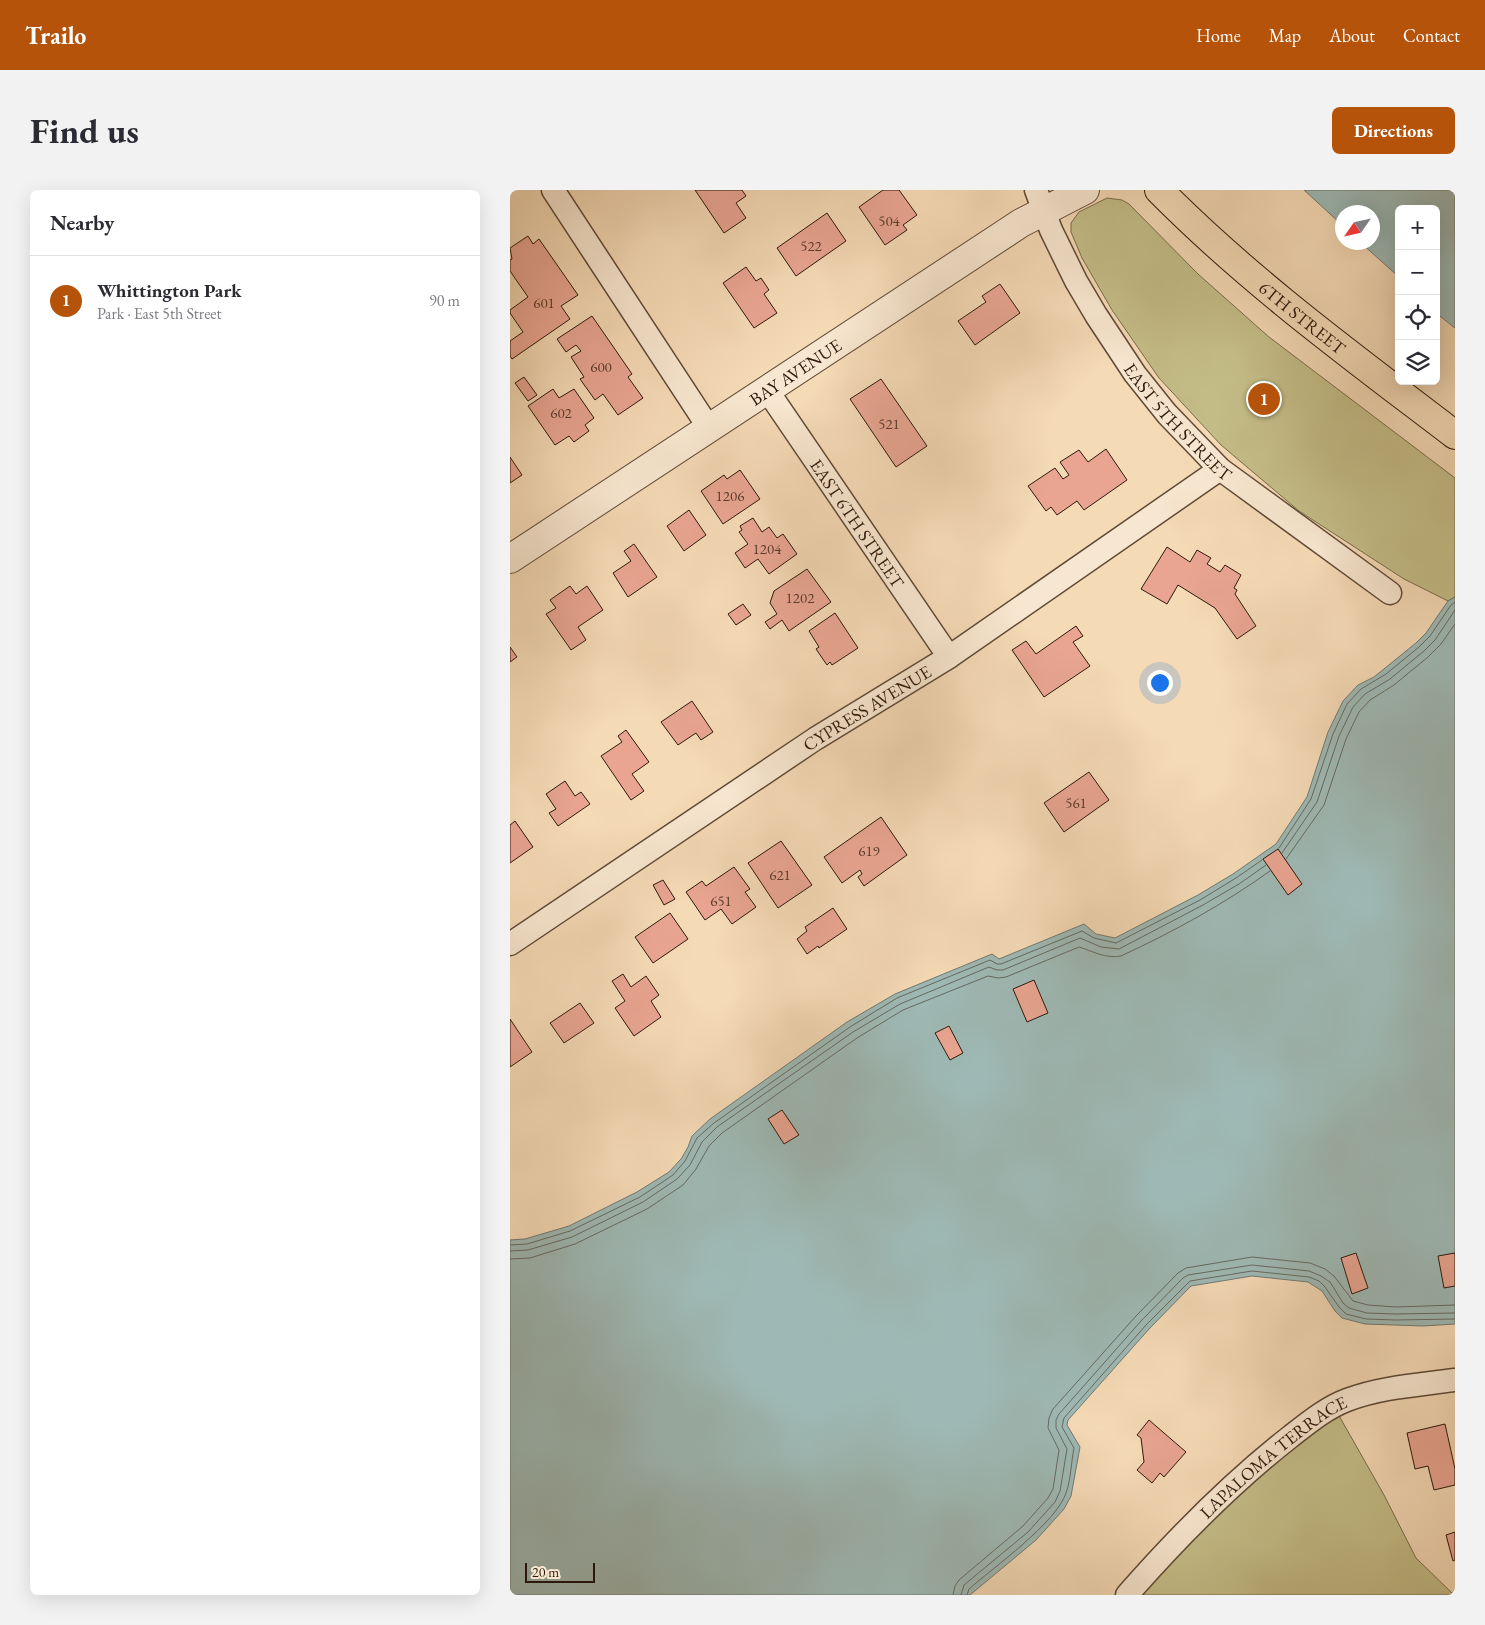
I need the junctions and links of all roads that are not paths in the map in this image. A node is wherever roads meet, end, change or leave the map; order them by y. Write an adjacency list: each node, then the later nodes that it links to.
1 (553, 190): 6 (street)
2 (1085, 190): 4 (street, BAY AVENUE)
3 (1159, 190): 7 (main road, 6TH STREET)
4 (1040, 200): 5 (street, BAY AVENUE); 8 (street, EAST 5TH STREET)
5 (767, 390): 6 (street, BAY AVENUE); 11 (street, EAST 6TH STREET)
6 (709, 428): 9 (street, BAY AVENUE)
7 (1455, 435)
8 (1220, 469): 10 (street, EAST 5TH STREET); 11 (street, CYPRESS AVENUE)
9 (510, 559)
10 (1390, 593)
11 (949, 658): 12 (street, CYPRESS AVENUE)
12 (510, 944)
13 (1455, 1380): 14 (street, LAPALOMA TERRACE)
14 (1127, 1595)

